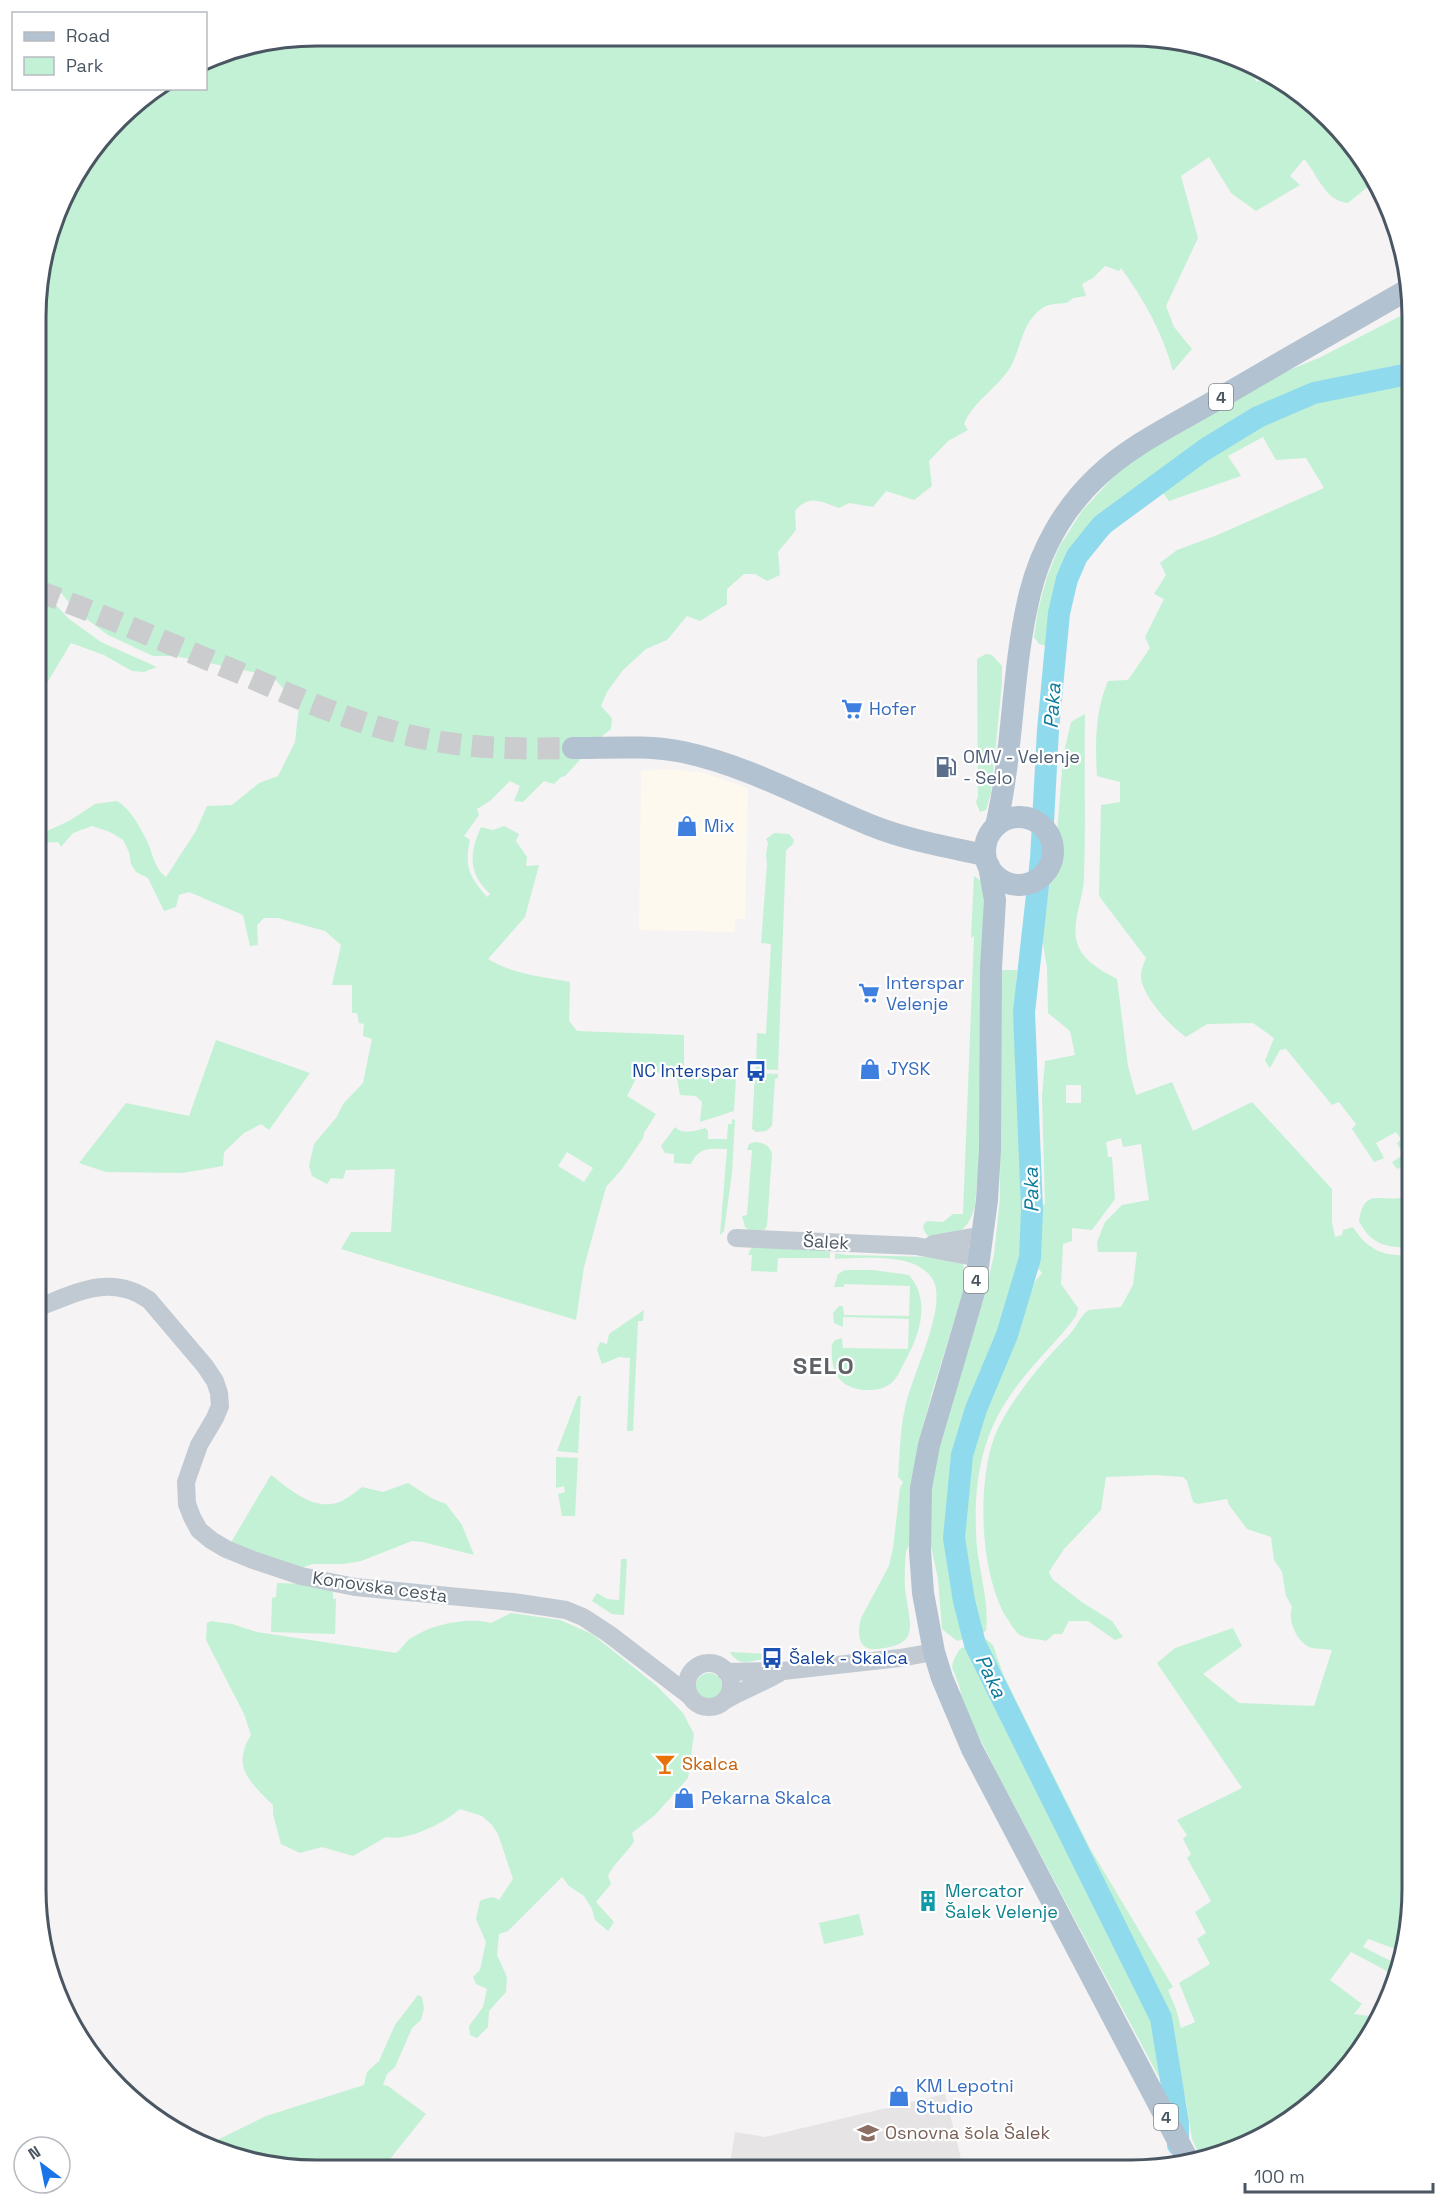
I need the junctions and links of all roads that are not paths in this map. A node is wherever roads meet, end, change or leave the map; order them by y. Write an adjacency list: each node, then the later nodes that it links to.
1 (1401, 293): 3 (main road, 4)
2 (573, 748): 6 (main road)
3 (1003, 787): 4 (main road, 4); 5 (main road, 4)
4 (1023, 818): 5 (main road); 6 (main road, 4)
5 (996, 826): 6 (main road, 4)
6 (1007, 877): 7 (main road, 4)
7 (983, 1235): 9 (street); 10 (main road, 4)
8 (736, 1238): 9 (street, Šalek)
9 (916, 1246): 10 (street)
10 (979, 1258): 12 (main road, 4)
11 (46, 1305): 13 (street, Konovska cesta)
12 (934, 1652): 15 (street); 19 (main road, 4)
13 (650, 1665): 14 (street); 17 (street, Konovska cesta)
14 (697, 1667): 16 (street); 17 (street)
15 (783, 1671): 16 (street); 18 (street)
16 (726, 1672): 18 (street)
17 (690, 1696): 18 (street)
18 (723, 1702)
19 (1185, 2155)

